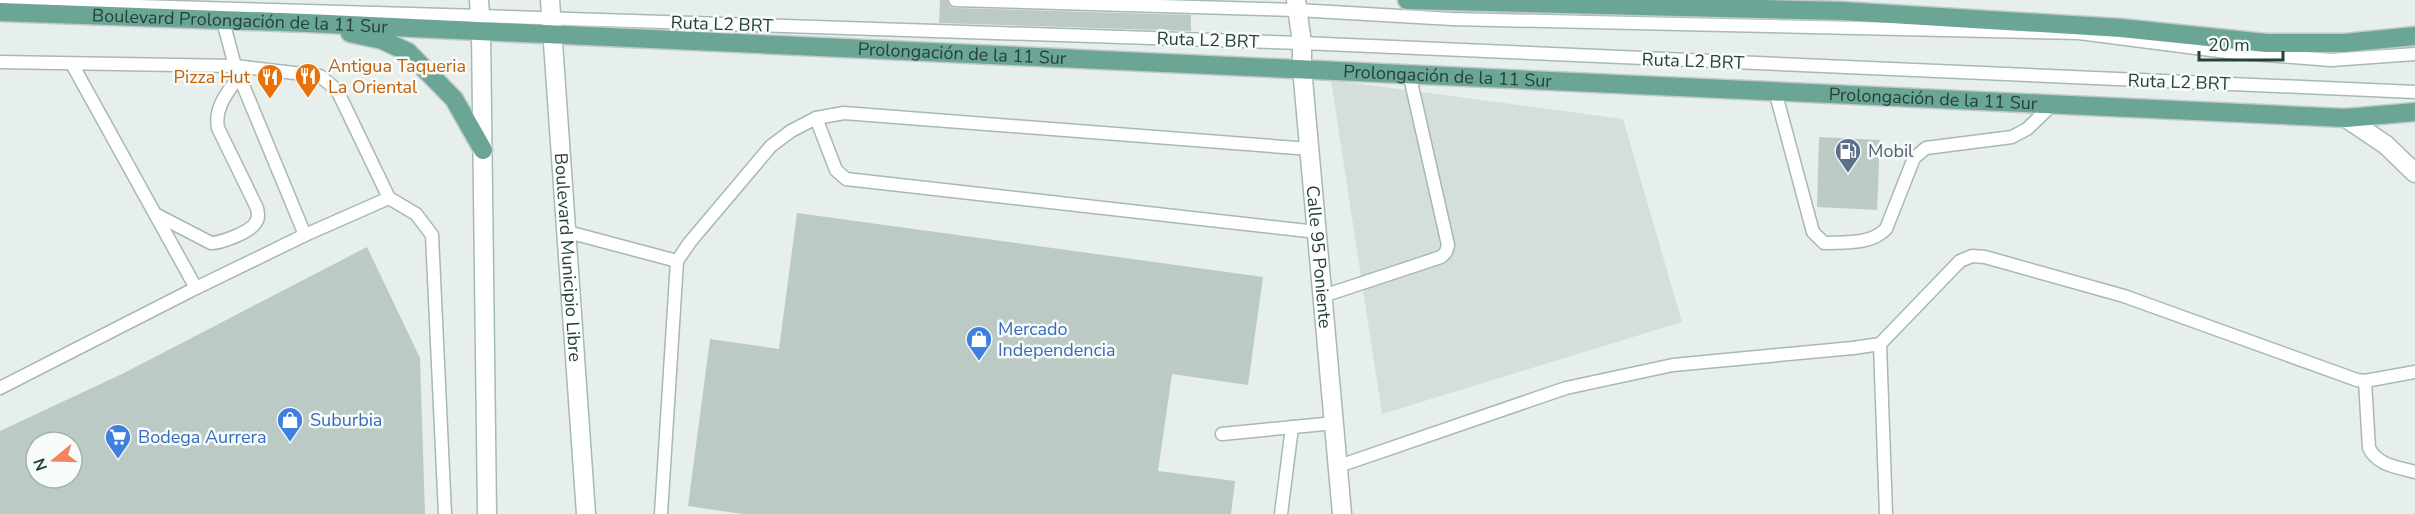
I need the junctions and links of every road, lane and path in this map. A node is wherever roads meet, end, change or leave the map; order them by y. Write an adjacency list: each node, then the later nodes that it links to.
1 (955, 0): 5 (lane, Ruta L2 BRT)
2 (1407, 0): 4 (main road)
3 (0, 2): 8 (lane)
4 (1620, 4): 6 (main road)
5 (1296, 5): 13 (main road, Calle 95 Poniente); 14 (lane, Ruta L2 BRT)
6 (1845, 6): 12 (main road)
7 (0, 12): 10 (main road, Boulevard Prolongación de la 11 Sur)
8 (480, 16): 9 (main road, Prolongación de la 11 Sur); 11 (main road, Boulevard Prolongación de la 11 Sur); 27 (main road)
9 (552, 17): 13 (lane, Ruta L2 BRT); 17 (main road, Prolongación de la 11 Sur); 31 (main road, Boulevard Municipio Libre)
10 (223, 21): 11 (main road, Boulevard Prolongación de la 11 Sur); 18 (lane)
11 (307, 23): 27 (main road)
12 (2415, 36)
13 (1302, 43): 17 (main road, Calle 95 Poniente); 21 (lane, Ruta L2 BRT)
14 (2415, 54)
15 (0, 62): 16 (lane)
16 (72, 64): 18 (lane); 30 (lane)
17 (1302, 68): 19 (main road, Prolongación de la 11 Sur); 26 (main road, Calle 95 Poniente)
18 (237, 71): 29 (lane); 30 (lane); 33 (lane)
19 (1409, 73): 20 (main road, Prolongación de la 11 Sur); 36 (lane)
20 (1775, 91): 22 (main road, Prolongación de la 11 Sur); 22 (lane)
21 (2415, 92)
22 (2053, 104): 25 (main road, Prolongación de la 11 Sur)
23 (2415, 112): 25 (main road, Prolongación de la 11 Sur)
24 (816, 118): 26 (lane); 32 (lane); 34 (lane)
25 (2346, 118): 28 (main road)
26 (1310, 149): 32 (main road, Calle 95 Poniente)
27 (483, 150): 47 (main road)
28 (2415, 173)
29 (389, 198): 33 (lane); 46 (lane)
30 (154, 213): 35 (lane)
31 (568, 232): 34 (lane); 48 (main road, Boulevard Municipio Libre)
32 (1317, 232): 36 (main road, Calle 95 Poniente)
33 (305, 235): 35 (lane)
34 (677, 261): 49 (lane)
35 (196, 288): 40 (lane)
36 (1323, 296): 41 (main road, Calle 95 Poniente)
37 (1880, 344): 39 (lane); 44 (lane); 52 (lane)
38 (2415, 372): 39 (lane)
39 (2365, 381): 45 (lane)
40 (0, 387)
41 (1335, 423): 42 (lane); 44 (main road, Calle 95 Poniente)
42 (1292, 427): 43 (lane); 50 (lane)
43 (1222, 434)
44 (1339, 466): 51 (main road, Calle 95 Poniente)
45 (2415, 472)
46 (445, 514)
47 (487, 514)
48 (586, 514)
49 (661, 514)
50 (1281, 514)
51 (1342, 514)
52 (1886, 514)

